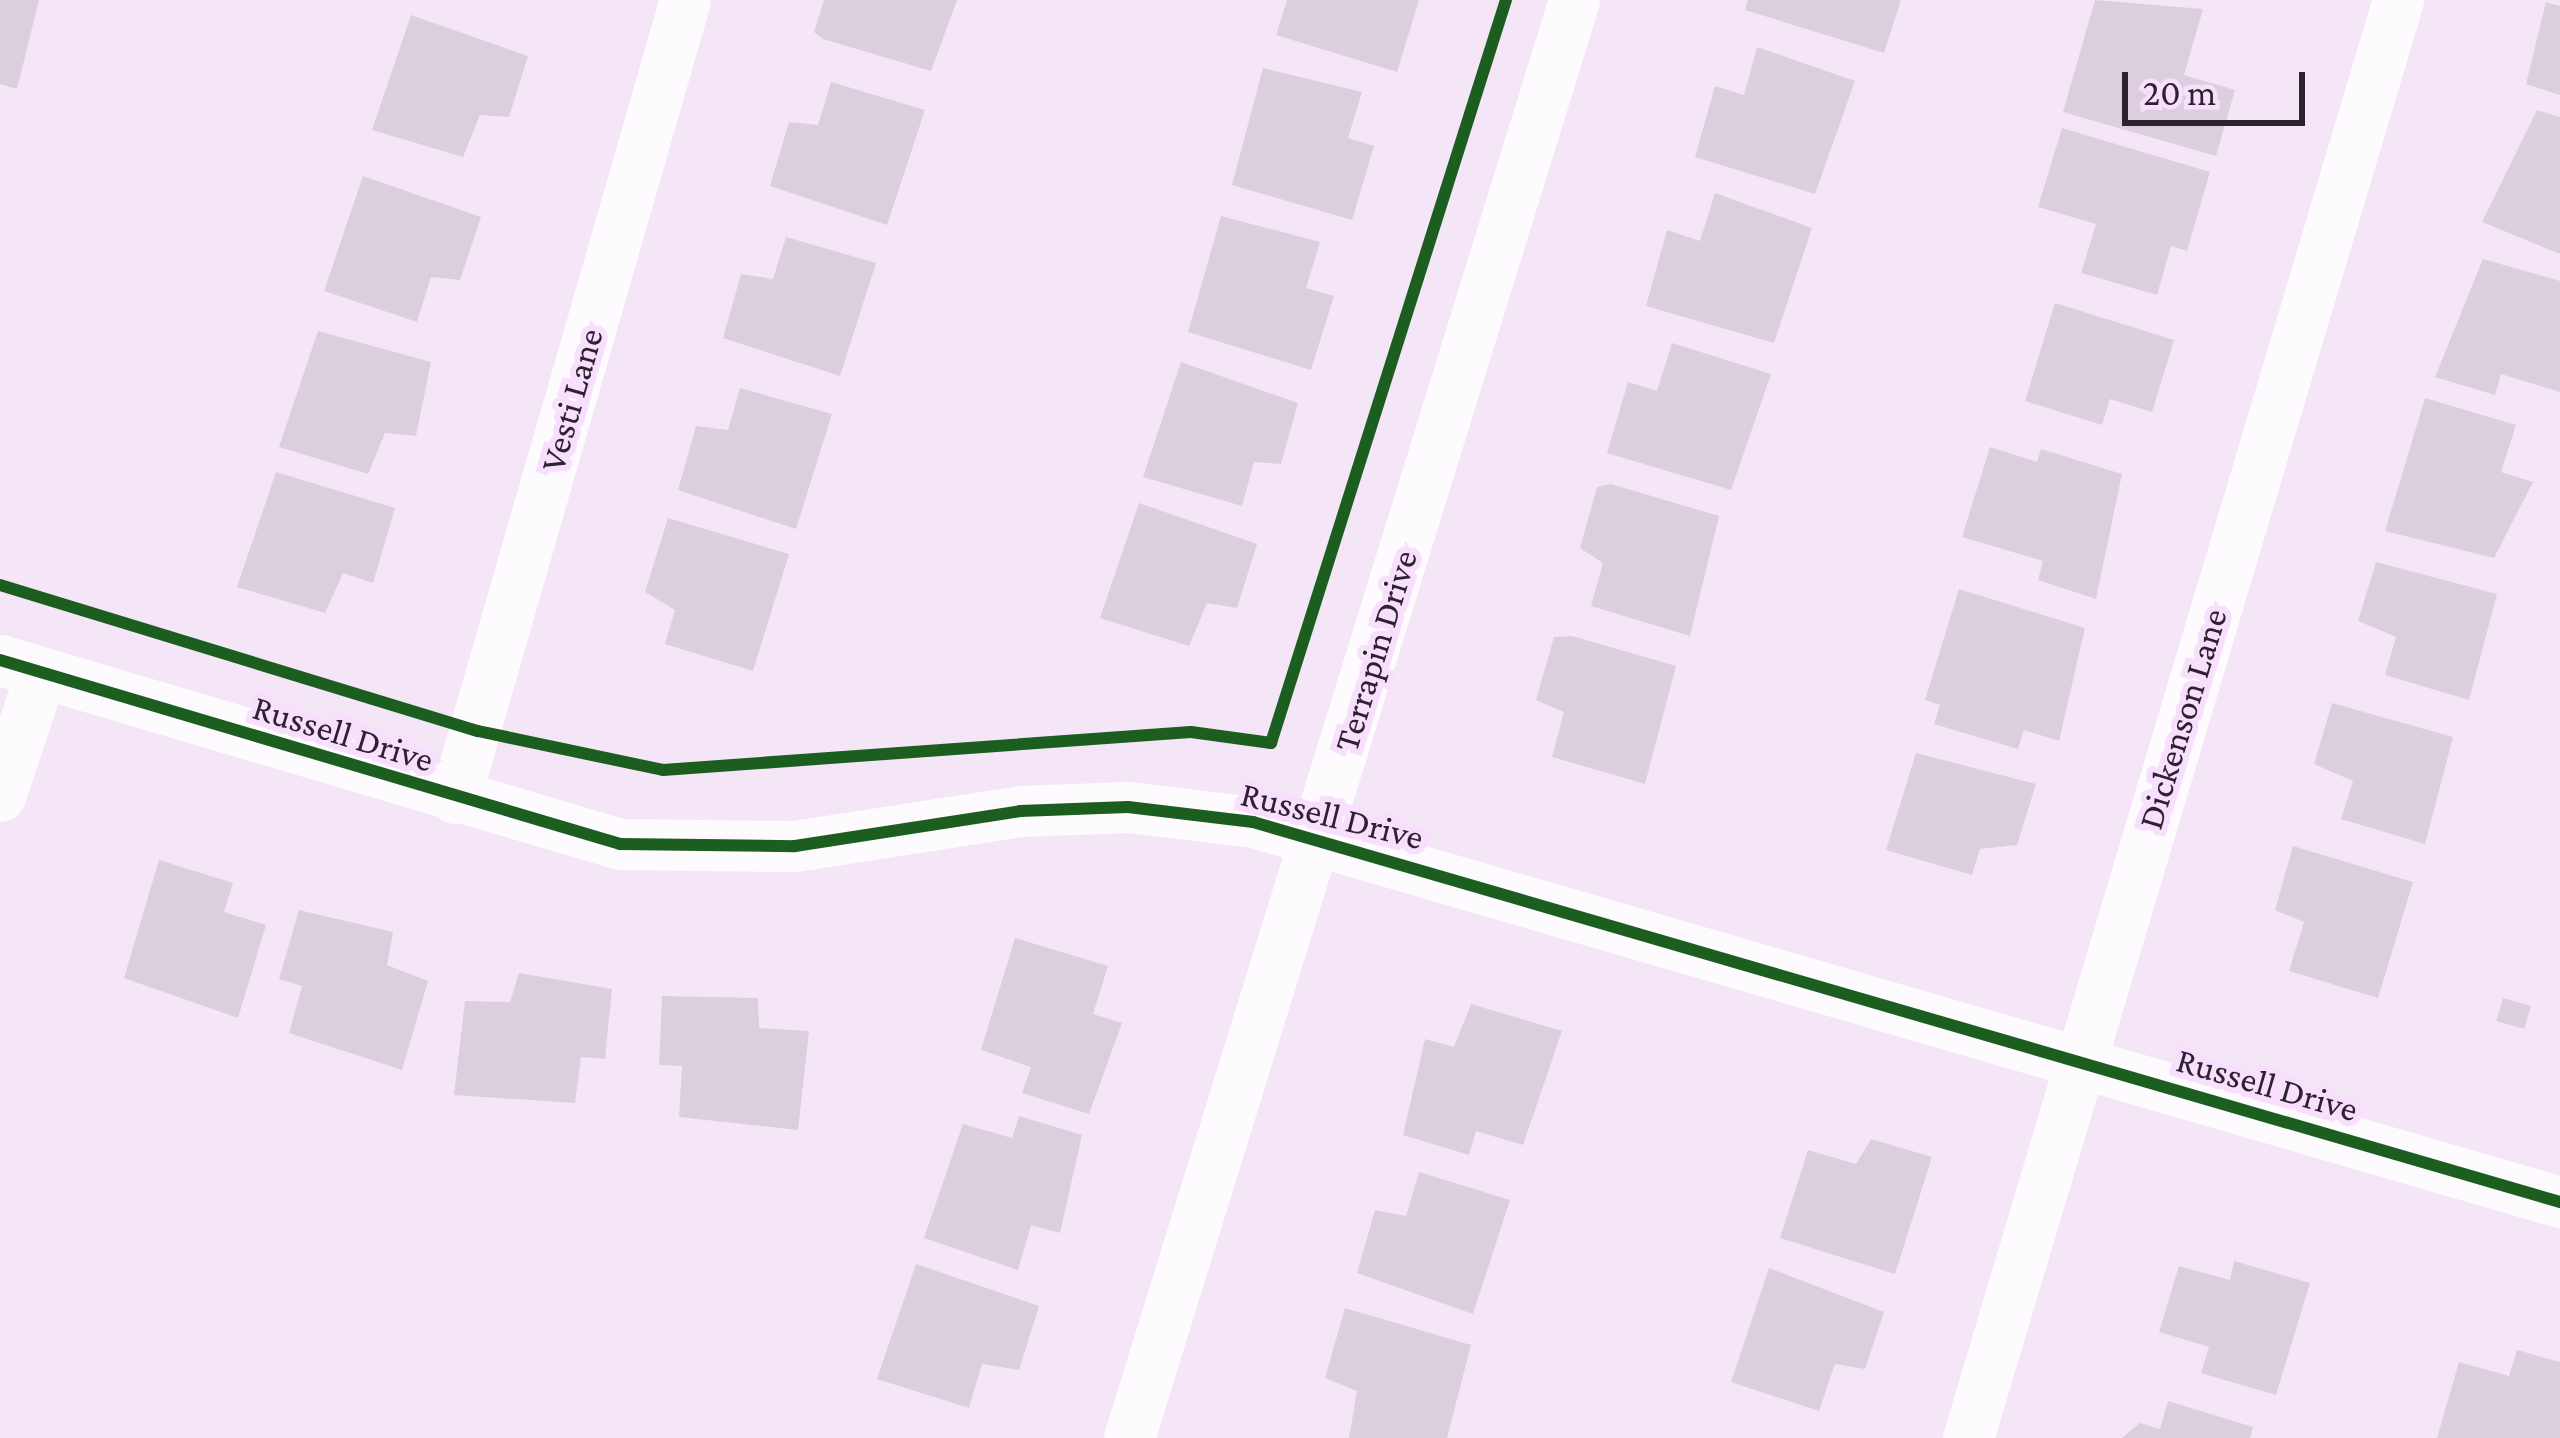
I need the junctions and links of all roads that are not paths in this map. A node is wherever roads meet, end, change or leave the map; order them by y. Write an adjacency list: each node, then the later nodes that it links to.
1 (685, 0): 6 (street, Vesti Lane)
2 (1574, 0): 7 (street, Terrapin Drive)
3 (2398, 0): 8 (street, Dickenson Lane)
4 (20, 666): 5 (street); 6 (street, Russell Drive)
5 (0, 796)
6 (454, 798): 7 (street, Russell Drive)
7 (1317, 839): 8 (street, Russell Drive); 10 (street, Terrapin Drive)
8 (2081, 1061): 9 (street, Russell Drive); 11 (street, Dickenson Lane)
9 (2560, 1202)
10 (1129, 1438)
11 (1968, 1438)

